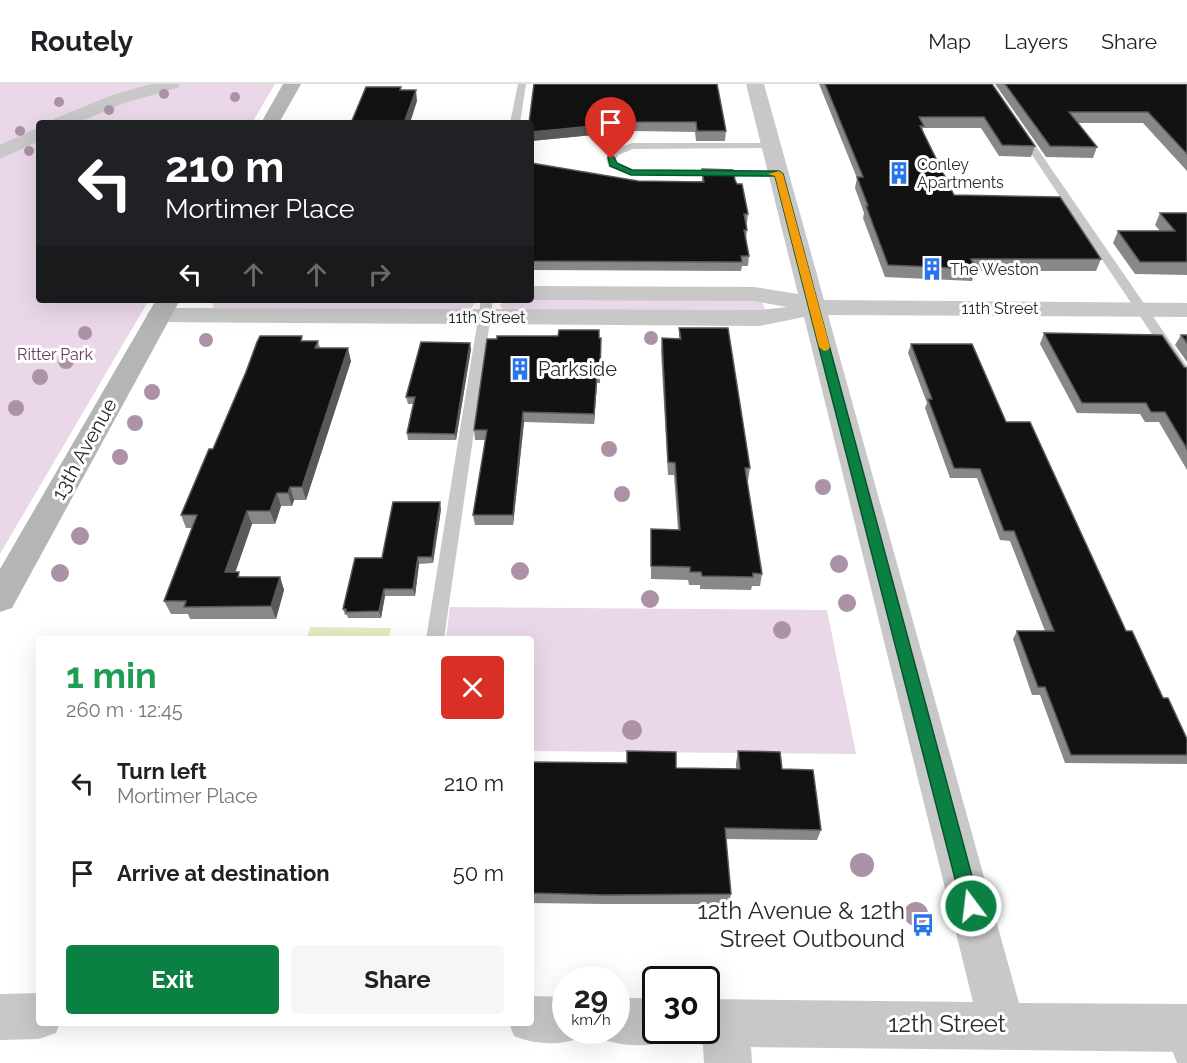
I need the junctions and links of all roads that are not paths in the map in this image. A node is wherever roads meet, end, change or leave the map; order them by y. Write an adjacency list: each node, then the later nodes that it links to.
1 (167, 84): 5 (street)
2 (292, 84): 6 (street)
3 (522, 84): 7 (lane)
4 (755, 84): 11 (street)
5 (68, 120)
6 (272, 120)
7 (516, 120)
8 (1016, 123): 16 (lane)
9 (36, 135): 10 (street)
10 (0, 153)
11 (775, 160): 11 (lane); 13 (street)
12 (534, 293): 13 (street, 11th Street)
13 (814, 307): 15 (street, 11th Street); 16 (street, 11th Street); 25 (street)
14 (164, 308): 15 (street, 11th Street); 19 (street, 13th Avenue)
15 (485, 308): 20 (lane)
16 (1142, 309): 17 (street, 11th Street); 18 (lane)
17 (1187, 310)
18 (1187, 376)
19 (0, 598)
20 (435, 636)
21 (0, 1017): 22 (street)
22 (36, 1017)
23 (534, 1019): 24 (street)
24 (552, 1020)
25 (1002, 1025): 26 (street, 12th Street); 27 (street, 12th Street)
26 (720, 1037)
27 (1183, 1038)

